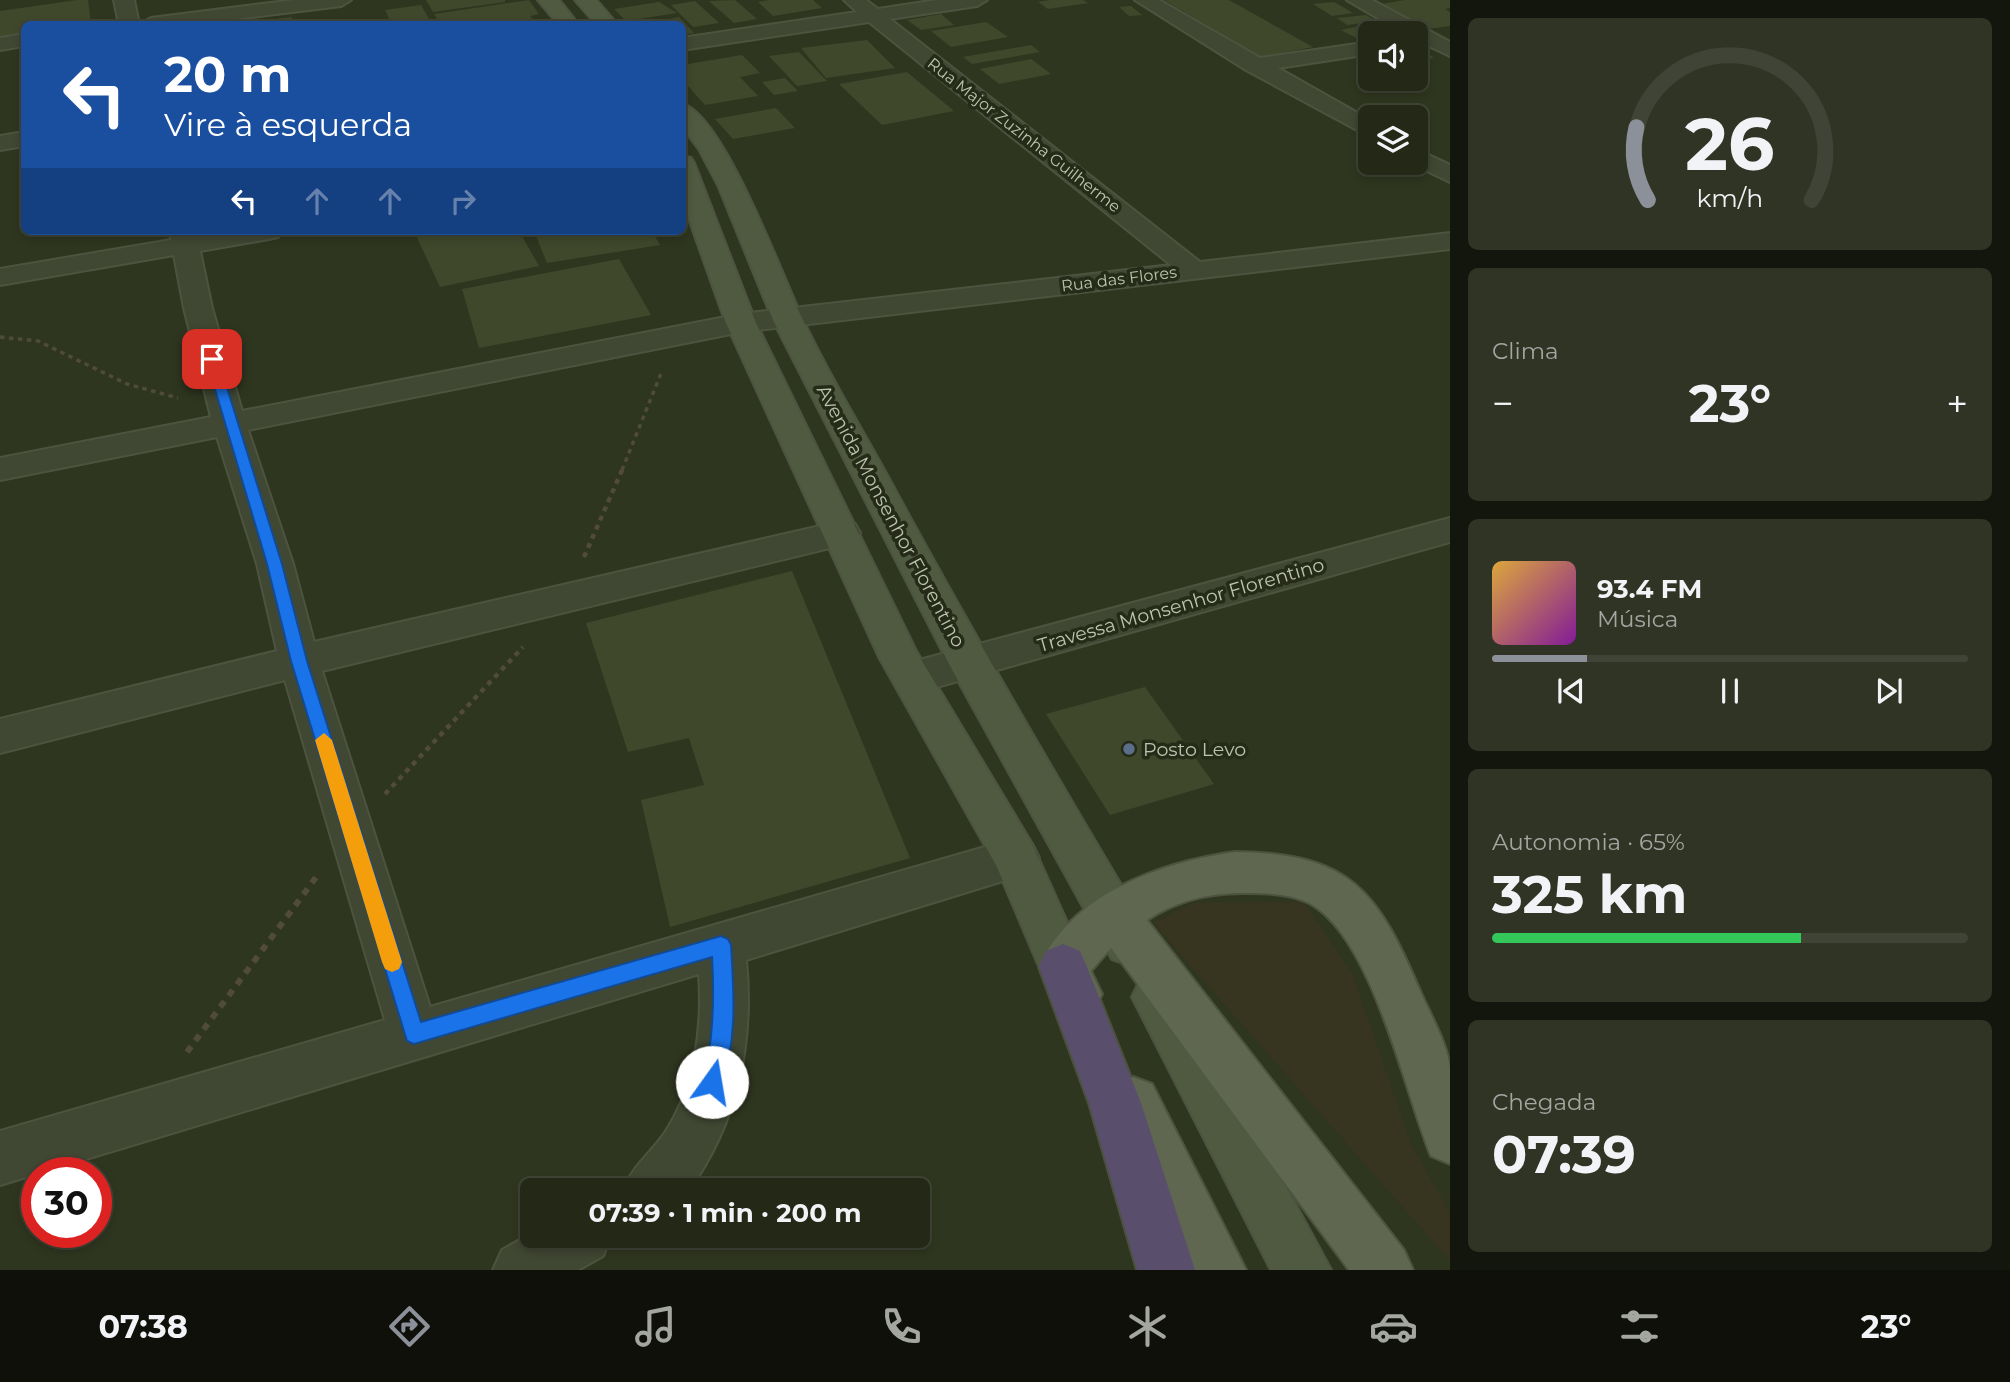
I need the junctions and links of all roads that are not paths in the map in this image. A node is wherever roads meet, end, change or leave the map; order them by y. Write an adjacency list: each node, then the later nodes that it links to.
1 (124, 0): 9 (street)
2 (341, 0): 10 (street)
3 (548, 0): 11 (main road)
4 (585, 0): 12 (main road)
5 (977, 0): 8 (street)
6 (1145, 0): 19 (street)
7 (1357, 0): 13 (street)
8 (863, 7): 15 (street); 30 (street, Rua Major Zuzinha Guilherme)
9 (128, 21)
10 (175, 21)
11 (566, 21)
12 (604, 21)
13 (1432, 39): 18 (street)
14 (21, 40): 16 (street)
15 (686, 43)
16 (0, 44)
17 (1358, 50): 19 (street)
18 (1450, 50)
19 (1254, 65): 21 (street)
20 (686, 116): 32 (main road, Avenida Monsenhor Florentino)
21 (1358, 123)
22 (21, 140): 23 (street)
23 (0, 143)
24 (1428, 163): 26 (street)
25 (686, 174): 33 (main road)
26 (1450, 175)
27 (221, 235): 28 (street)
28 (185, 238): 31 (street); 34 (street)
29 (1450, 241): 30 (street, Rua das Flores)
30 (1194, 270): 32 (street, Rua das Flores)
31 (0, 277)
32 (788, 320): 33 (street, Rua das Flores); 39 (main road, Avenida Monsenhor Florentino)
33 (741, 323): 34 (street, Rua das Flores); 37 (main road)
34 (227, 417): 35 (street, Rua das Flores); 38 (street)
35 (0, 469)
36 (1450, 530): 39 (street, Travessa Monsenhor Florentino)
37 (842, 533): 38 (street); 40 (main road)
38 (299, 661): 41 (street); 46 (street)
39 (969, 664): 40 (street, Travessa Monsenhor Florentino); 43 (main road, Avenida Monsenhor Florentino)
40 (912, 678): 42 (main road)
41 (0, 736)
42 (1016, 858): 44 (street); 45 (main road)
43 (1114, 914): 45 (main road); 47 (main road); 54 (main road, Avenida Monsenhor Florentino); 55 (main road)
44 (721, 945): 46 (street); 49 (street)
45 (1063, 967): 52 (highway); 53 (main road)
46 (414, 1034): 48 (street)
47 (1450, 1138)
48 (0, 1158)
49 (665, 1178)
50 (561, 1248): 51 (street)
51 (522, 1270)
52 (1166, 1270)
53 (1217, 1270)
54 (1302, 1270)
55 (1384, 1270)

